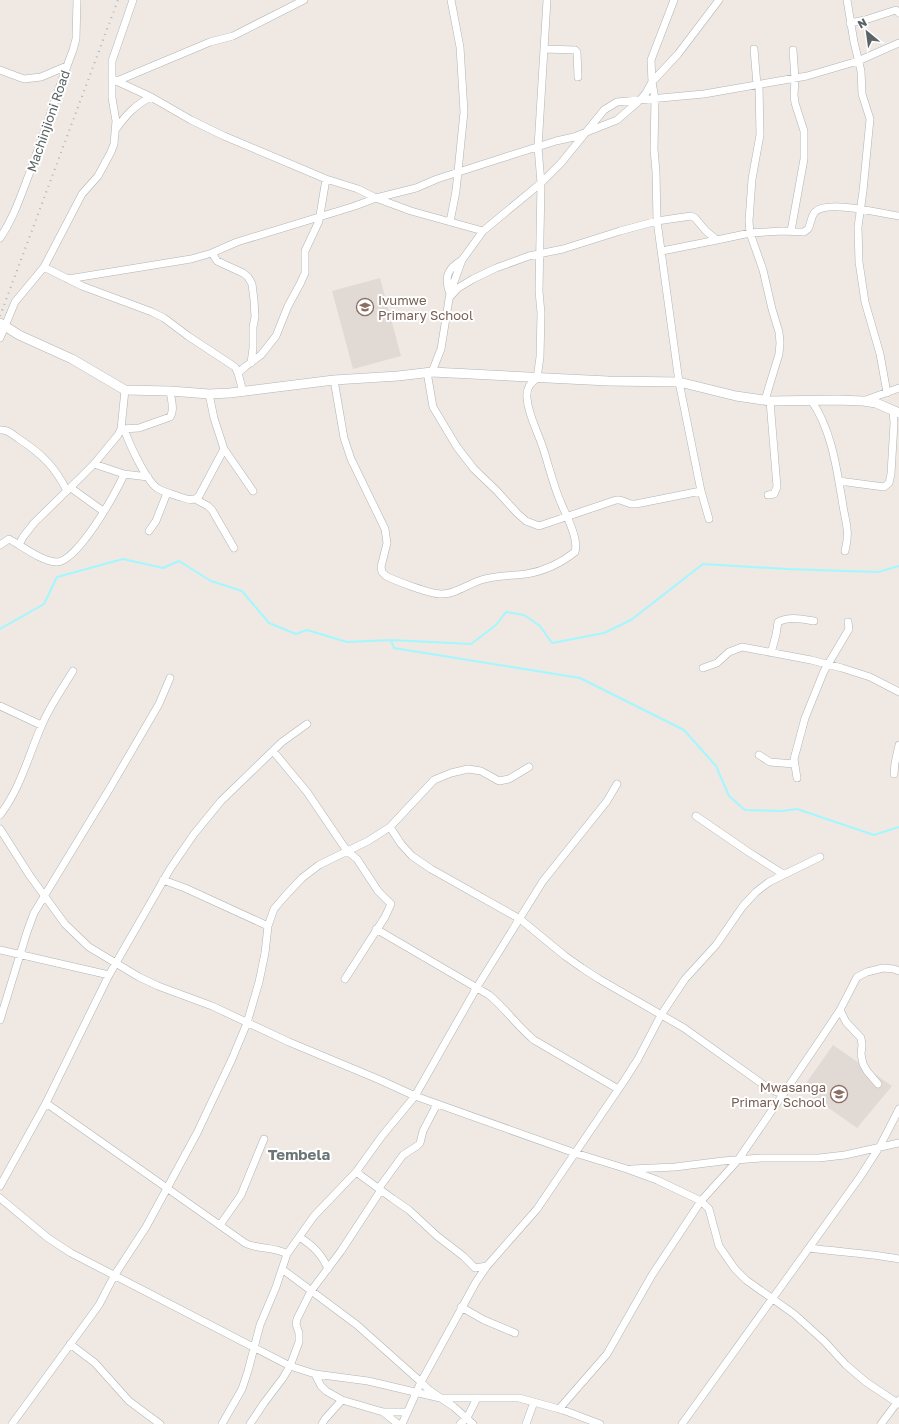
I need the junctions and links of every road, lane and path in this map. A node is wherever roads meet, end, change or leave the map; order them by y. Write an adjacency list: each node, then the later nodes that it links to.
1 (77, 0): 16 (street, Machinjioni Road)
2 (133, 0): 20 (street)
3 (304, 0): 20 (street)
4 (451, 0): 29 (street)
5 (547, 0): 13 (street)
6 (674, 0): 21 (street)
7 (719, 0): 21 (street)
8 (847, 0): 10 (street)
9 (899, 13): 10 (street)
10 (850, 23): 15 (street)
11 (899, 43): 15 (street)
12 (754, 48): 22 (street)
13 (544, 49): 18 (street); 28 (street)
14 (793, 50): 19 (street)
15 (858, 61): 19 (street); 33 (street)
16 (67, 66): 17 (street); 41 (street, Machinjioni Road)
17 (0, 70)
18 (578, 77)
19 (795, 79): 22 (street); 39 (street)
20 (114, 80): 23 (street); 26 (street)
21 (652, 82): 24 (street); 25 (street)
22 (758, 85): 24 (street); 40 (street)
23 (151, 97): 26 (street); 30 (street)
24 (655, 99): 25 (street); 36 (street)
25 (639, 101): 27 (street); 27 (street)
26 (116, 129): 46 (street)
27 (586, 133): 28 (street); 31 (street)
28 (538, 147): 29 (street); 31 (street)
29 (457, 172): 32 (street); 37 (street)
30 (326, 179): 32 (street); 34 (street)
31 (541, 183): 38 (street); 45 (street)
32 (376, 198): 34 (street); 37 (street)
33 (860, 209): 35 (street); 39 (street); 61 (street)
34 (319, 216): 44 (street); 51 (street)
35 (899, 216)
36 (657, 221): 42 (street); 43 (street); 45 (street)
37 (450, 222): 38 (street)
38 (483, 231): 48 (street)
39 (790, 231): 40 (street)
40 (750, 233): 42 (street); 63 (street)
41 (0, 238)
42 (717, 240): 43 (street)
43 (662, 251): 56 (street)
44 (212, 253): 47 (street); 51 (street)
45 (540, 254): 48 (street); 54 (street)
46 (44, 267): 47 (street); 49 (street)
47 (68, 278): 53 (street)
48 (449, 296): 52 (street)
49 (2, 325): 50 (street); 58 (street)
50 (0, 338)
51 (251, 363): 53 (street)
52 (430, 372): 54 (street); 55 (street); 81 (street)
53 (238, 373): 60 (street)
54 (537, 378): 56 (street); 81 (street)
55 (334, 380): 60 (street); 81 (street)
56 (679, 382): 63 (street); 76 (street)
57 (899, 388): 61 (street)
58 (125, 390): 59 (street); 67 (street)
59 (170, 391): 62 (street); 67 (street)
60 (243, 392): 62 (street)
61 (887, 392): 65 (street)
62 (209, 394): 69 (street)
63 (768, 400): 64 (street); 78 (street)
64 (811, 400): 65 (street); 73 (street)
65 (863, 401): 66 (street)
66 (896, 412): 73 (street)
67 (123, 429): 70 (street); 72 (street)
68 (0, 430): 74 (street)
69 (224, 449): 75 (street); 79 (street)
70 (94, 464): 71 (street); 74 (street)
71 (124, 474): 72 (street); 80 (street)
72 (148, 477): 77 (street)
73 (840, 481): 87 (street)
74 (69, 490): 80 (street); 85 (street)
75 (253, 491)
76 (701, 491): 81 (street); 82 (street)
77 (167, 493): 79 (street); 83 (street)
78 (768, 495)
79 (196, 499): 86 (street)
80 (103, 511): 85 (street)
81 (567, 516)
82 (709, 519)
83 (149, 531)
84 (0, 545): 85 (street)
85 (19, 545)
86 (234, 548)
87 (846, 551)
88 (814, 621): 90 (street)
89 (848, 622): 91 (street)
90 (771, 653): 91 (street); 92 (street)
91 (829, 665): 95 (street); 102 (street)
92 (703, 668)
93 (73, 671): 98 (street)
94 (170, 678): 115 (street)
95 (899, 692)
96 (0, 706): 98 (street)
97 (307, 724): 100 (street)
98 (41, 725): 107 (street)
99 (899, 745): 104 (street)
100 (273, 751): 111 (street); 114 (street)
101 (759, 755): 102 (street)
102 (794, 764): 105 (street)
103 (529, 767): 109 (street)
104 (894, 774)
105 (797, 778)
106 (617, 784): 116 (street)
107 (0, 815)
108 (696, 816): 113 (street)
109 (390, 827): 111 (street); 116 (street)
110 (0, 829): 115 (street)
111 (347, 851): 117 (street); 118 (street)
112 (820, 856): 113 (street)
113 (783, 874): 127 (street)
114 (163, 880): 117 (street); 121 (street)
115 (44, 896): 120 (street); 121 (street)
116 (520, 919): 125 (street); 127 (street)
117 (268, 926): 129 (street)
118 (376, 930): 124 (street); 125 (street)
119 (0, 950): 120 (street)
120 (19, 956): 123 (street); 128 (street)
121 (117, 964): 123 (street); 129 (street)
122 (899, 971): 126 (street)
123 (110, 975): 134 (street)
124 (345, 979)
125 (477, 987): 131 (street); 133 (street)
126 (840, 1010): 130 (street); 132 (street)
127 (661, 1015): 131 (street); 132 (street)
128 (0, 1016)
129 (248, 1023): 133 (street); 145 (street)
130 (878, 1084)
131 (618, 1089): 140 (street)
132 (784, 1093): 141 (street)
133 (415, 1096): 135 (street); 143 (street)
134 (46, 1103): 144 (street); 145 (street)
135 (437, 1104): 140 (street); 146 (street)
136 (899, 1109): 139 (street)
137 (264, 1139): 149 (street)
138 (899, 1143): 139 (street)
139 (880, 1146): 141 (street); 151 (street)
140 (575, 1153): 142 (street); 154 (street)
141 (738, 1160): 142 (street); 148 (street)
142 (627, 1169): 148 (street)
143 (356, 1172): 146 (street); 150 (street)
144 (0, 1186)
145 (168, 1188): 149 (street); 158 (street)
146 (380, 1189): 155 (street); 156 (street)
147 (0, 1198): 158 (street)
148 (701, 1201): 161 (street); 175 (street)
149 (220, 1225): 152 (street)
150 (299, 1237): 152 (street); 156 (street)
151 (809, 1248): 153 (street); 161 (street)
152 (287, 1254): 157 (street)
153 (899, 1259)
154 (487, 1266): 155 (street); 159 (street)
155 (475, 1268): 159 (street)
156 (328, 1269): 160 (street)
157 (282, 1270): 160 (street); 165 (street)
158 (114, 1276): 164 (street); 165 (street)
159 (476, 1282): 162 (street)
160 (311, 1291): 166 (street); 168 (street)
161 (772, 1298): 174 (street); 190 (street)
162 (461, 1307): 163 (street); 168 (street)
163 (515, 1333)
164 (70, 1344): 179 (street); 180 (street)
165 (254, 1347): 166 (street); 181 (street)
166 (290, 1366): 167 (street); 182 (street)
167 (315, 1374): 169 (street); 172 (street)
168 (421, 1382): 169 (street); 170 (street)
169 (416, 1392): 170 (street); 177 (street)
170 (440, 1398): 171 (street); 178 (street)
171 (476, 1398): 173 (street); 178 (street)
172 (342, 1400): 176 (street); 183 (street)
173 (534, 1402): 175 (street); 188 (street)
174 (898, 1402): 191 (street)
175 (558, 1409): 189 (street)
176 (383, 1412): 177 (street); 184 (street)
177 (407, 1412): 185 (street)
178 (467, 1418): 186 (street); 187 (street)
179 (12, 1424)
180 (160, 1424)
181 (222, 1424)
182 (250, 1424)
183 (322, 1424)
184 (398, 1424)
185 (402, 1424)
186 (460, 1424)
187 (473, 1424)
188 (526, 1424)
189 (600, 1424)
190 (682, 1424)
191 (882, 1424)

